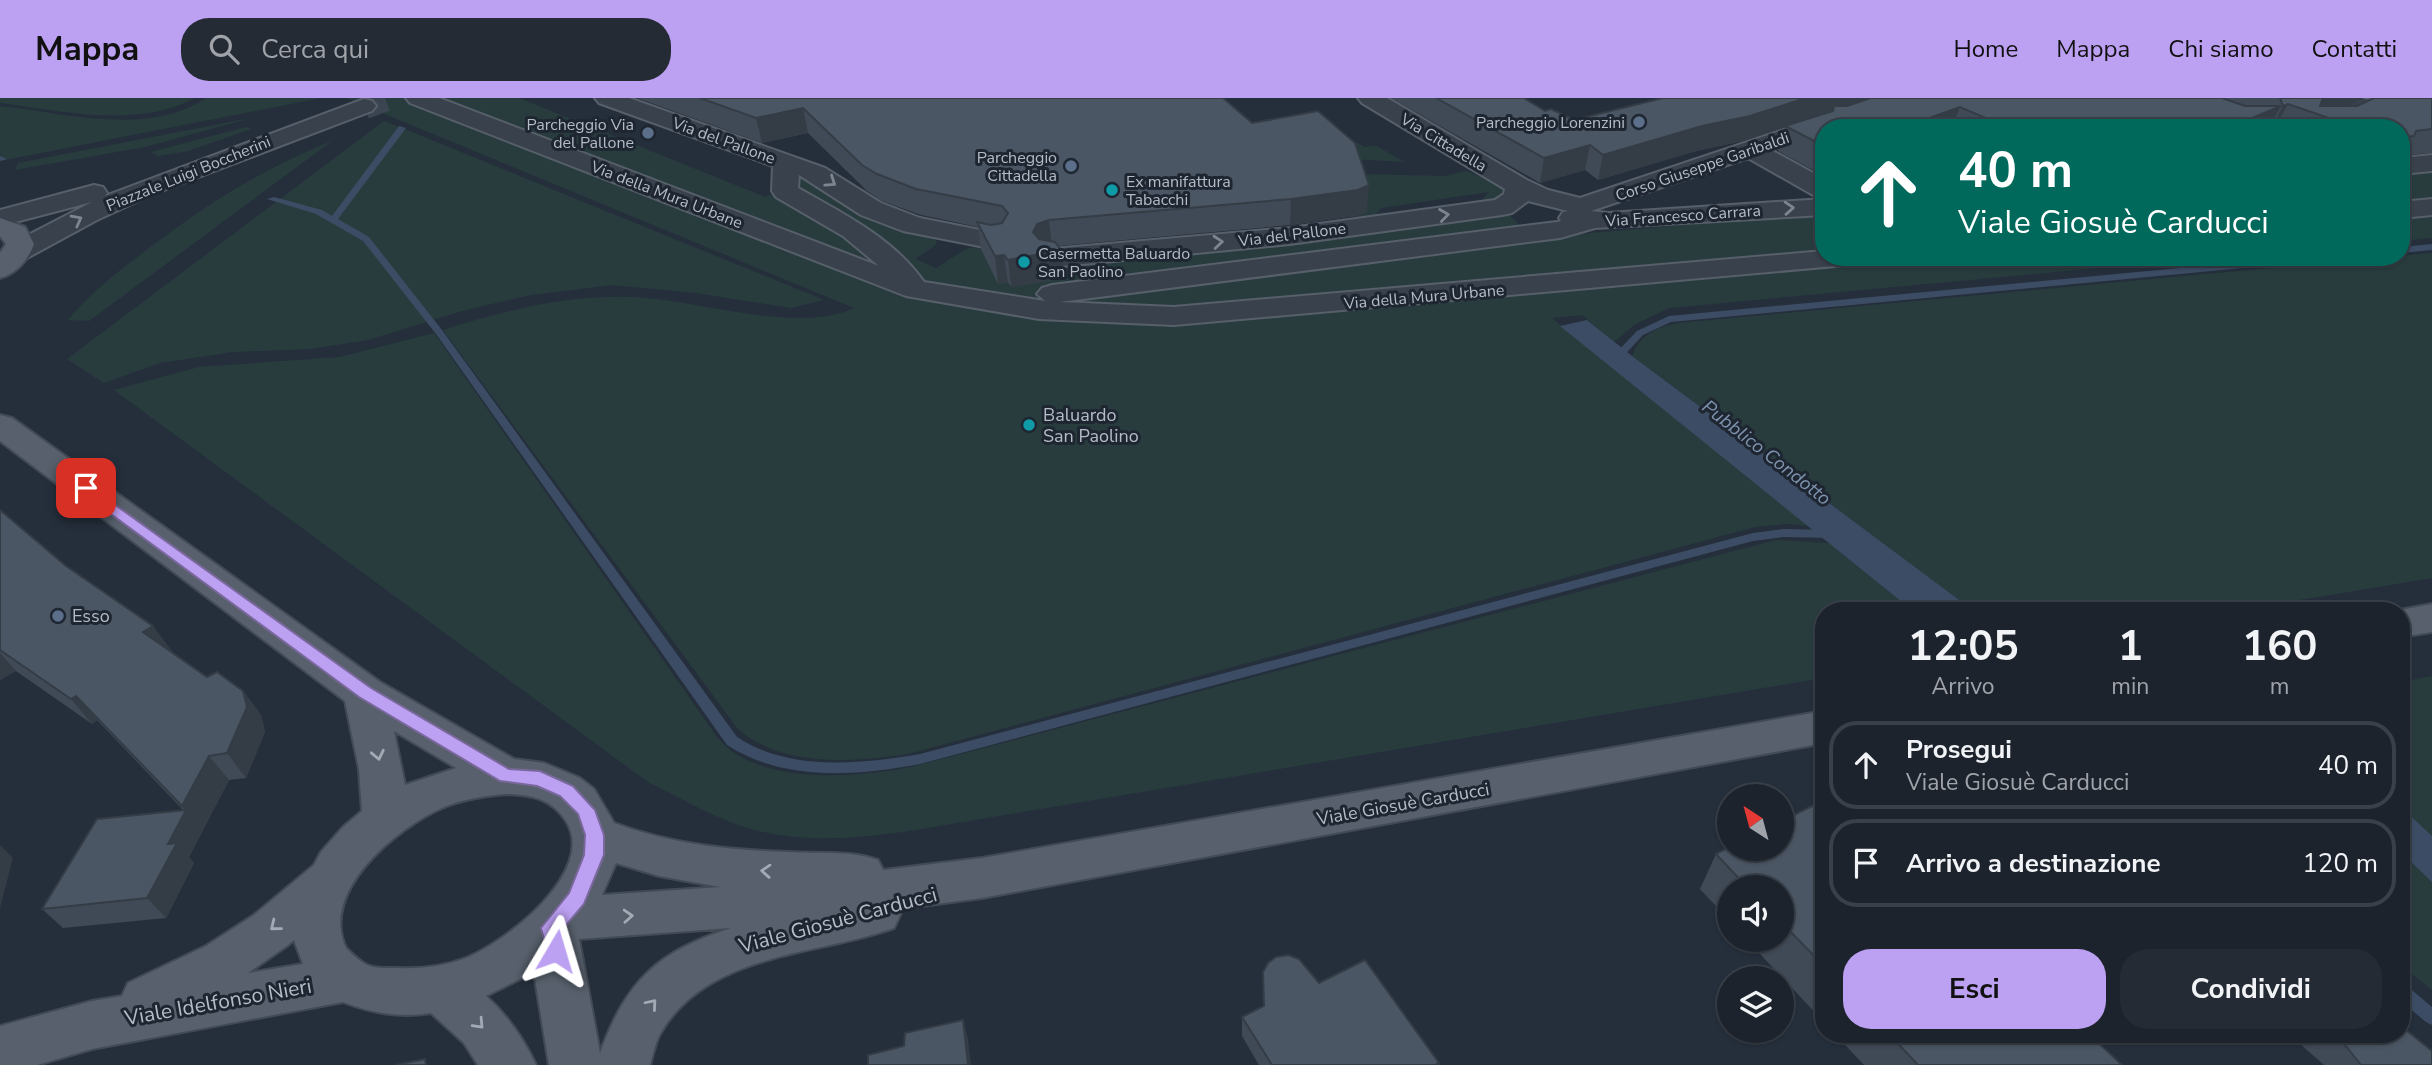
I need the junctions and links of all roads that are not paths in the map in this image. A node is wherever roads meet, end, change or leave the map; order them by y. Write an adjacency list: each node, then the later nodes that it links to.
1 (418, 98): 27 (street, Via della Mura Urbane)
2 (607, 98): 11 (street, Via del Pallone)
3 (1370, 98): 15 (street, Via Cittadella)
4 (1902, 98): 7 (street, Corso Giuseppe Garibaldi)
5 (2350, 98): 6 (street)
6 (2382, 102): 8 (street)
7 (1841, 119)
8 (2340, 119)
9 (1815, 128): 10 (street, Corso Giuseppe Garibaldi)
10 (1751, 150): 14 (street); 19 (street, Corso Giuseppe Garibaldi)
11 (786, 163): 22 (street, Via del Pallone, one-way to 22); 27 (street)
12 (2432, 163): 13 (street)
13 (2410, 165)
14 (1815, 185)
15 (1510, 196): 19 (street, Via Francesco Carrara); 23 (street, Via del Pallone, one-way to 15)
16 (1815, 207): 19 (street, Via Francesco Carrara, one-way to 16)
17 (2432, 207): 18 (street)
18 (2410, 209)
19 (1580, 215): 26 (street, Via della Mura Urbane)
20 (0, 218): 24 (street, Piazzale Luigi Boccherini, one-way to 20)
21 (0, 226): 24 (main road, Piazzale Luigi Boccherini)
22 (995, 241)
23 (1052, 258)
24 (8, 261)
25 (1815, 261): 29 (street, Via della Mura Urbane)
26 (1242, 270): 28 (street, Via della Mura Urbane); 29 (street)
27 (916, 290): 28 (street, Via della Mura Urbane)
28 (988, 303): 29 (street, Via della Mura Urbane)
29 (1259, 310)
30 (0, 425): 33 (main road)
31 (2432, 618): 32 (main road)
32 (2410, 622)
33 (365, 693): 35 (main road); 36 (main road, one-way to 36)
34 (1815, 729): 38 (main road, Viale Giosuè Carducci)
35 (506, 776): 36 (main road); 37 (main road)
36 (385, 818): 39 (main road)
37 (595, 835): 38 (main road, Viale Giosuè Carducci, one-way to 37); 40 (main road)
38 (982, 878): 40 (main road, Viale Giosuè Carducci, one-way to 38); 47 (main road, Viale Giosuè Carducci, one-way to 38)
39 (327, 881): 41 (main road); 43 (main road, Viale Idelfonso Nieri, one-way to 43)
40 (556, 924): 42 (main road); 46 (main road)
41 (344, 979): 42 (main road); 43 (main road, Viale Idelfonso Nieri)
42 (442, 989): 45 (main road, one-way to 45)
43 (92, 1025): 44 (main road, Viale Idelfonso Nieri)
44 (0, 1051)
45 (509, 1065)
46 (576, 1065)
47 (623, 1065)

